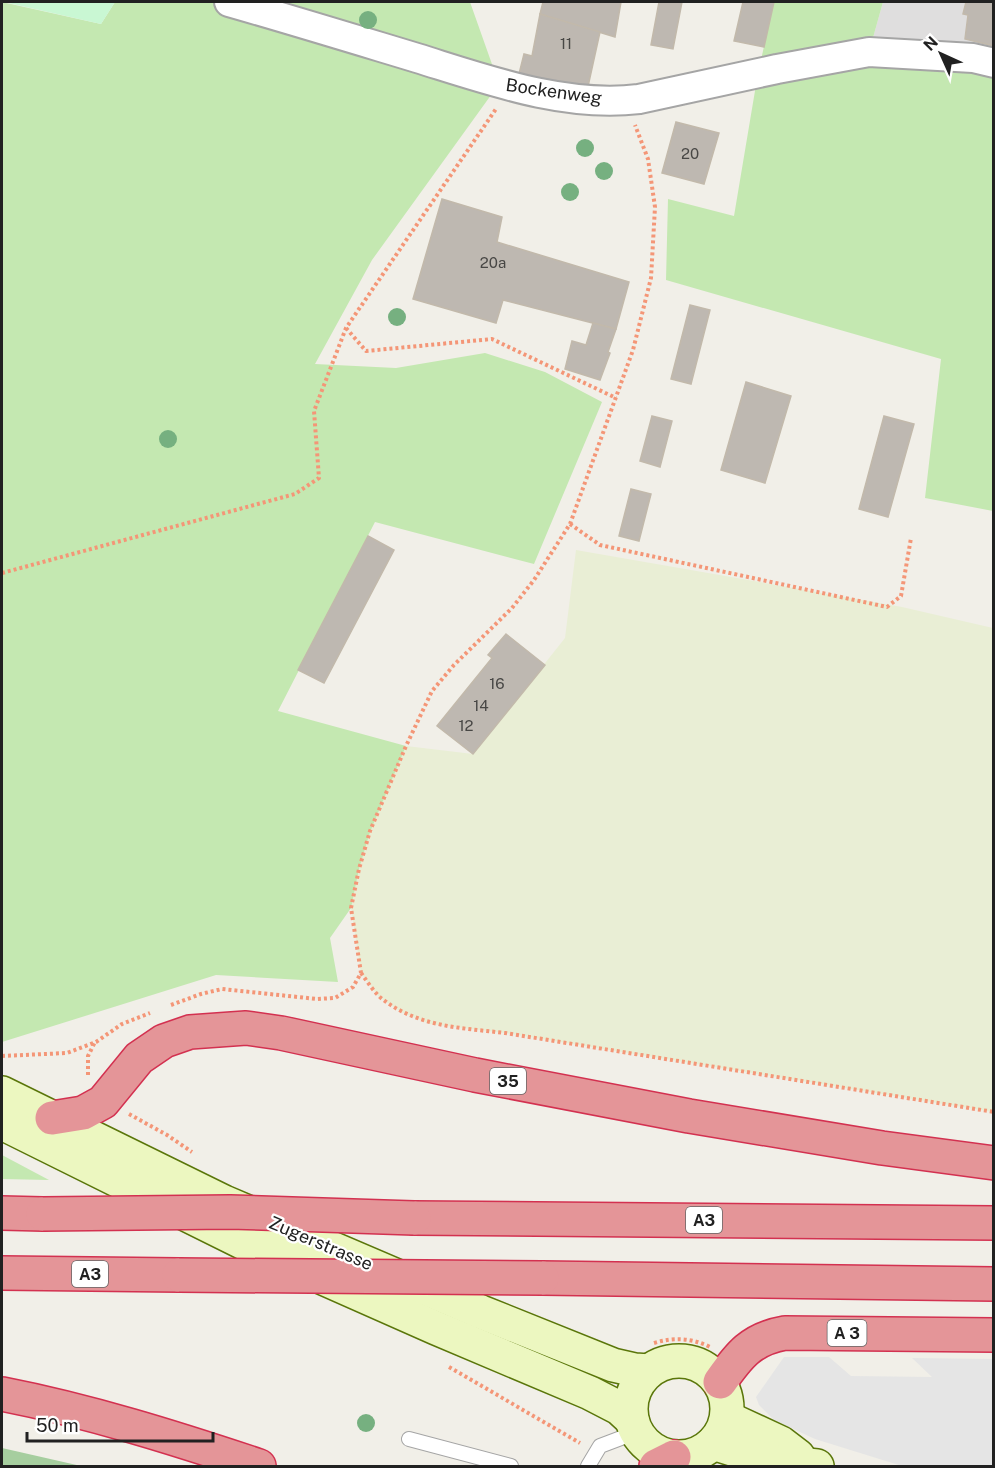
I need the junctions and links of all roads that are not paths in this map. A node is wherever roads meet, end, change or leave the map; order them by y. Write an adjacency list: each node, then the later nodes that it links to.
1 (229, 2): 2 (street, Bockenweg)
2 (993, 63)
3 (2, 1093): 4 (main road, Zugerstrasse)
4 (52, 1118): 6 (highway, 35); 12 (main road, Zugerstrasse)
5 (2, 1124): 15 (main road, Zugerstrasse)
6 (993, 1163)
7 (2, 1213): 8 (highway, A3, bridge)
8 (993, 1223)
9 (2, 1273): 10 (highway, A3, bridge)
10 (993, 1284)
11 (993, 1335): 13 (highway, A 3)
12 (649, 1371): 13 (main road, Zugerstrasse); 15 (main road)
13 (720, 1382): 16 (main road)
14 (2, 1394): 20 (highway)
15 (634, 1426): 18 (main road, Zugerstrasse); 22 (lane)
16 (720, 1431): 18 (main road, Zugerstrasse); 19 (main road)
17 (409, 1439): 21 (lane)
18 (665, 1462)
19 (813, 1465)
20 (259, 1467)
21 (511, 1467)
22 (588, 1467)

